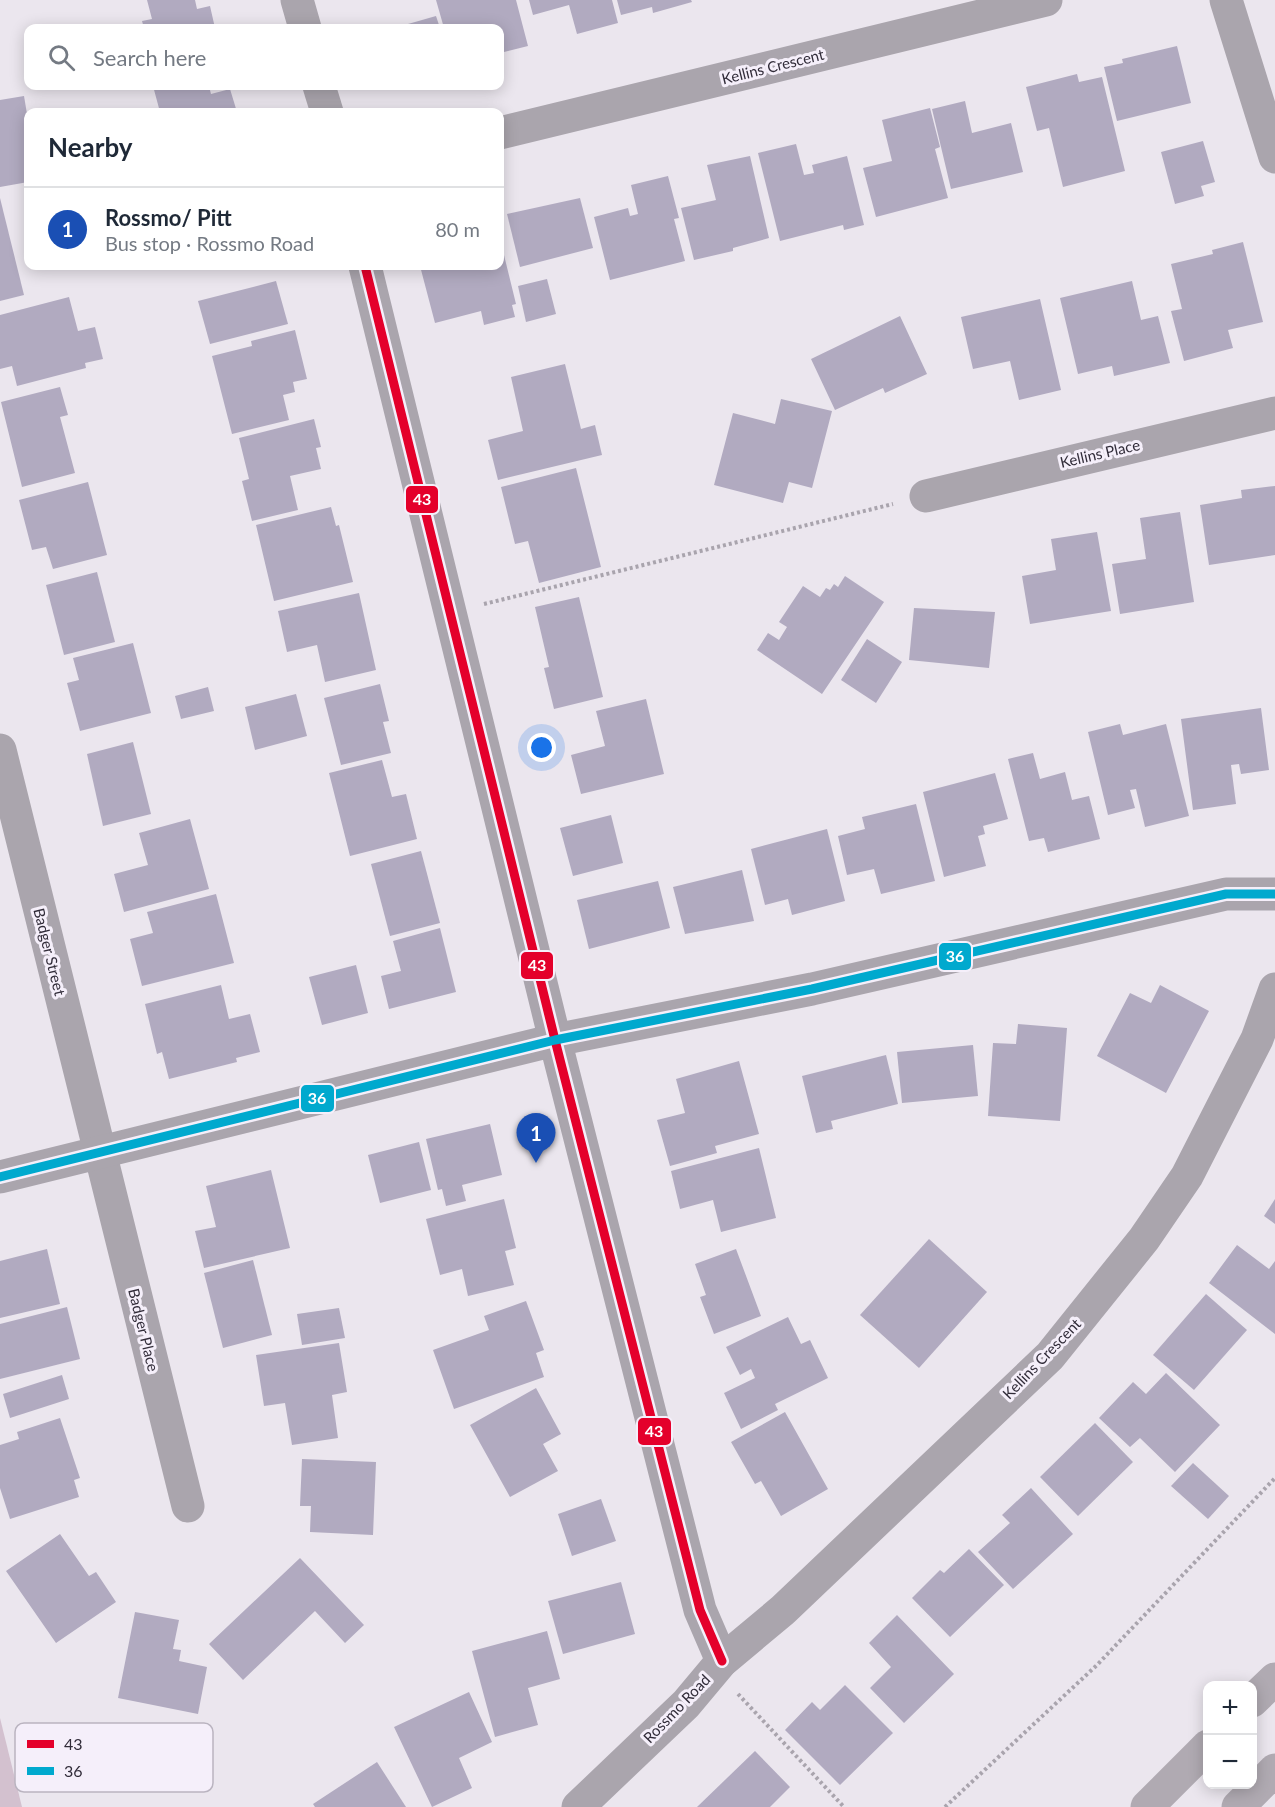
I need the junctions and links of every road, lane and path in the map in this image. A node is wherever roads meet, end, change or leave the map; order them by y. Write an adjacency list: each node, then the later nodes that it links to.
1 (297, 0): 4 (street)
2 (1046, 0): 7 (street, Kellins Crescent)
3 (1226, 0): 8 (street)
4 (304, 24)
5 (321, 90): 6 (street)
6 (326, 108)
7 (504, 132)
8 (1275, 157)
9 (366, 270): 17 (street, Rossmo Road)
10 (1275, 413): 11 (street, Kellins Place)
11 (926, 496)
12 (856, 513): 13 (path)
13 (484, 604)
14 (0, 750): 18 (street, Badger Street)
15 (1275, 894): 17 (street)
16 (1275, 989): 22 (street, Kellins Crescent)
17 (555, 1040): 18 (street); 22 (street, Rossmo Road)
18 (98, 1153): 19 (street); 21 (street, Badger Place)
19 (0, 1177)
20 (1275, 1478): 30 (path)
21 (188, 1506)
22 (722, 1661): 28 (street, Rossmo Road)
23 (1275, 1679): 24 (main road)
24 (1257, 1696)
25 (742, 1701): 29 (path)
26 (1203, 1751): 31 (main road)
27 (1275, 1770): 32 (main road)
28 (578, 1807)
29 (844, 1807)
30 (945, 1807)
31 (1147, 1807)
32 (1238, 1807)

